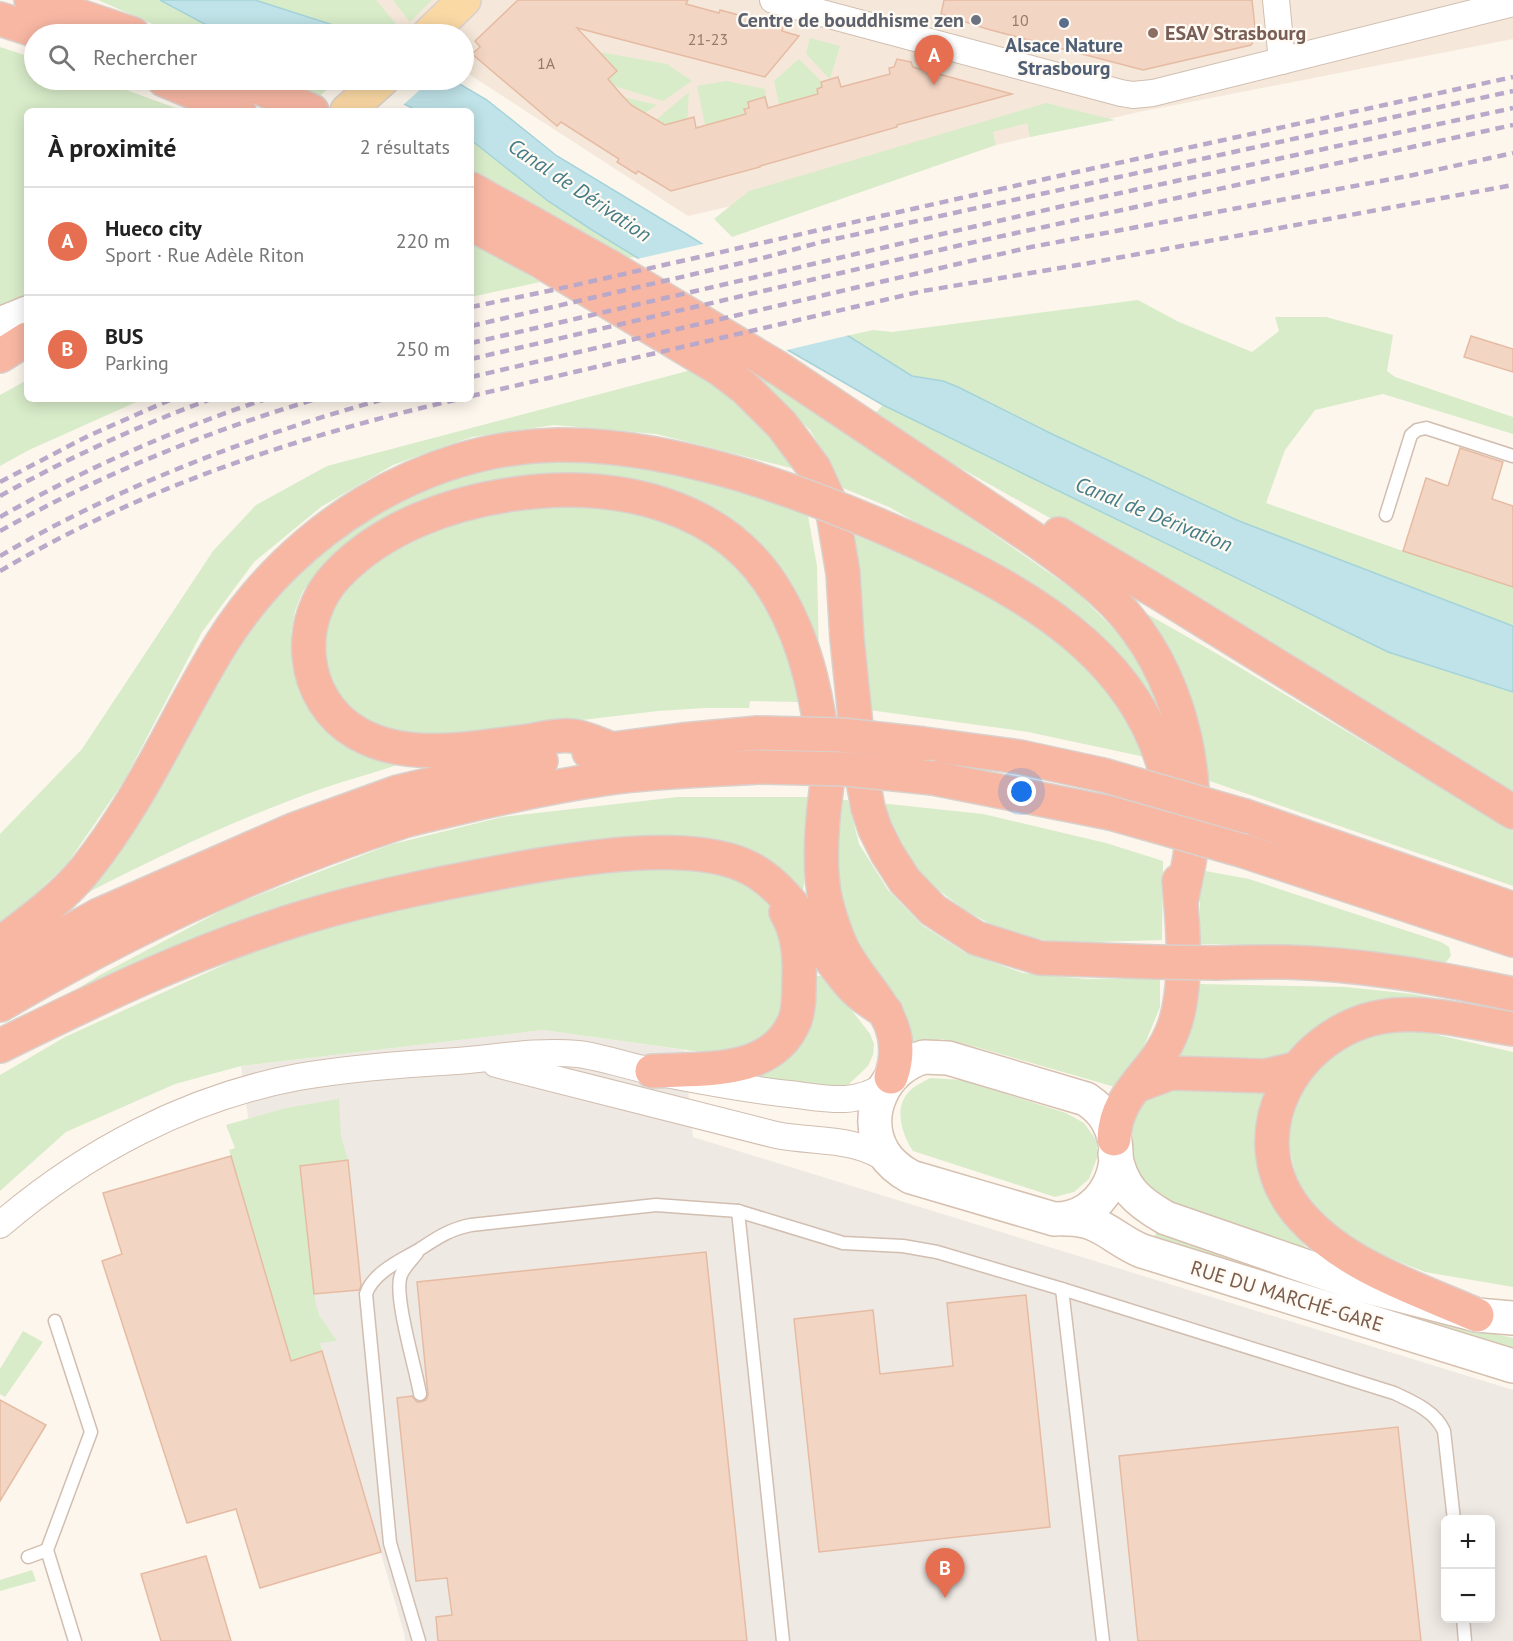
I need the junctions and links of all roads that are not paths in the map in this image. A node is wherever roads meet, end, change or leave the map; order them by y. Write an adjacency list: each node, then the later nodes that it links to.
1 (31, 0): 8 (highway)
2 (464, 0): 9 (main road)
3 (773, 0): 6 (street)
4 (1276, 0): 11 (street)
5 (1513, 3): 11 (street)
6 (826, 7): 11 (street)
7 (0, 19): 10 (highway)
8 (103, 24)
9 (439, 24)
10 (24, 27)
11 (1282, 61)
12 (188, 90): 15 (highway)
13 (265, 90): 16 (highway)
14 (371, 90): 17 (main road)
15 (232, 108)
16 (305, 108)
17 (350, 108)
18 (474, 191): 24 (highway)
19 (474, 226): 27 (highway)
20 (24, 314): 21 (main road)
21 (0, 324)
22 (24, 341): 23 (highway)
23 (0, 356)
24 (836, 407): 30 (highway); 32 (highway)
25 (1513, 456): 26 (lane)
26 (1386, 516)
27 (847, 639): 29 (highway); 37 (highway, bridge)
28 (609, 748): 29 (highway); 33 (highway, bridge); 36 (highway)
29 (827, 784): 39 (highway)
30 (1513, 812)
31 (765, 877): 39 (highway); 41 (highway); 44 (highway)
32 (1181, 903): 35 (highway, bridge); 46 (highway)
33 (1513, 909)
34 (1513, 940): 38 (highway, bridge)
35 (0, 944)
36 (0, 970)
37 (1513, 994)
38 (0, 1005)
39 (886, 1012): 45 (highway)
40 (1513, 1029): 43 (highway)
41 (0, 1046)
42 (478, 1059): 44 (street); 48 (street); 51 (street)
43 (1295, 1069): 46 (highway); 54 (highway)
44 (652, 1071): 45 (street)
45 (888, 1081): 47 (main road); 48 (main road)
46 (1136, 1086): 47 (highway)
47 (1115, 1145): 50 (main road); 54 (main road)
48 (891, 1162): 50 (main road, RUE DU MARCHÉ-GARE)
49 (738, 1211): 52 (lane); 53 (lane); 65 (lane)
50 (1066, 1219): 57 (main road, RUE DU MARCHÉ-GARE)
51 (0, 1225)
52 (420, 1249): 58 (lane); 64 (lane)
53 (1062, 1289): 59 (lane); 66 (lane)
54 (1477, 1315): 55 (main road)
55 (1513, 1318)
56 (55, 1321): 60 (lane)
57 (1513, 1366)
58 (420, 1394)
59 (1454, 1515)
60 (47, 1550): 61 (lane); 63 (lane)
61 (28, 1557)
62 (1463, 1623): 67 (lane)
63 (75, 1641)
64 (419, 1641)
65 (783, 1641)
66 (1103, 1641)
67 (1465, 1641)

